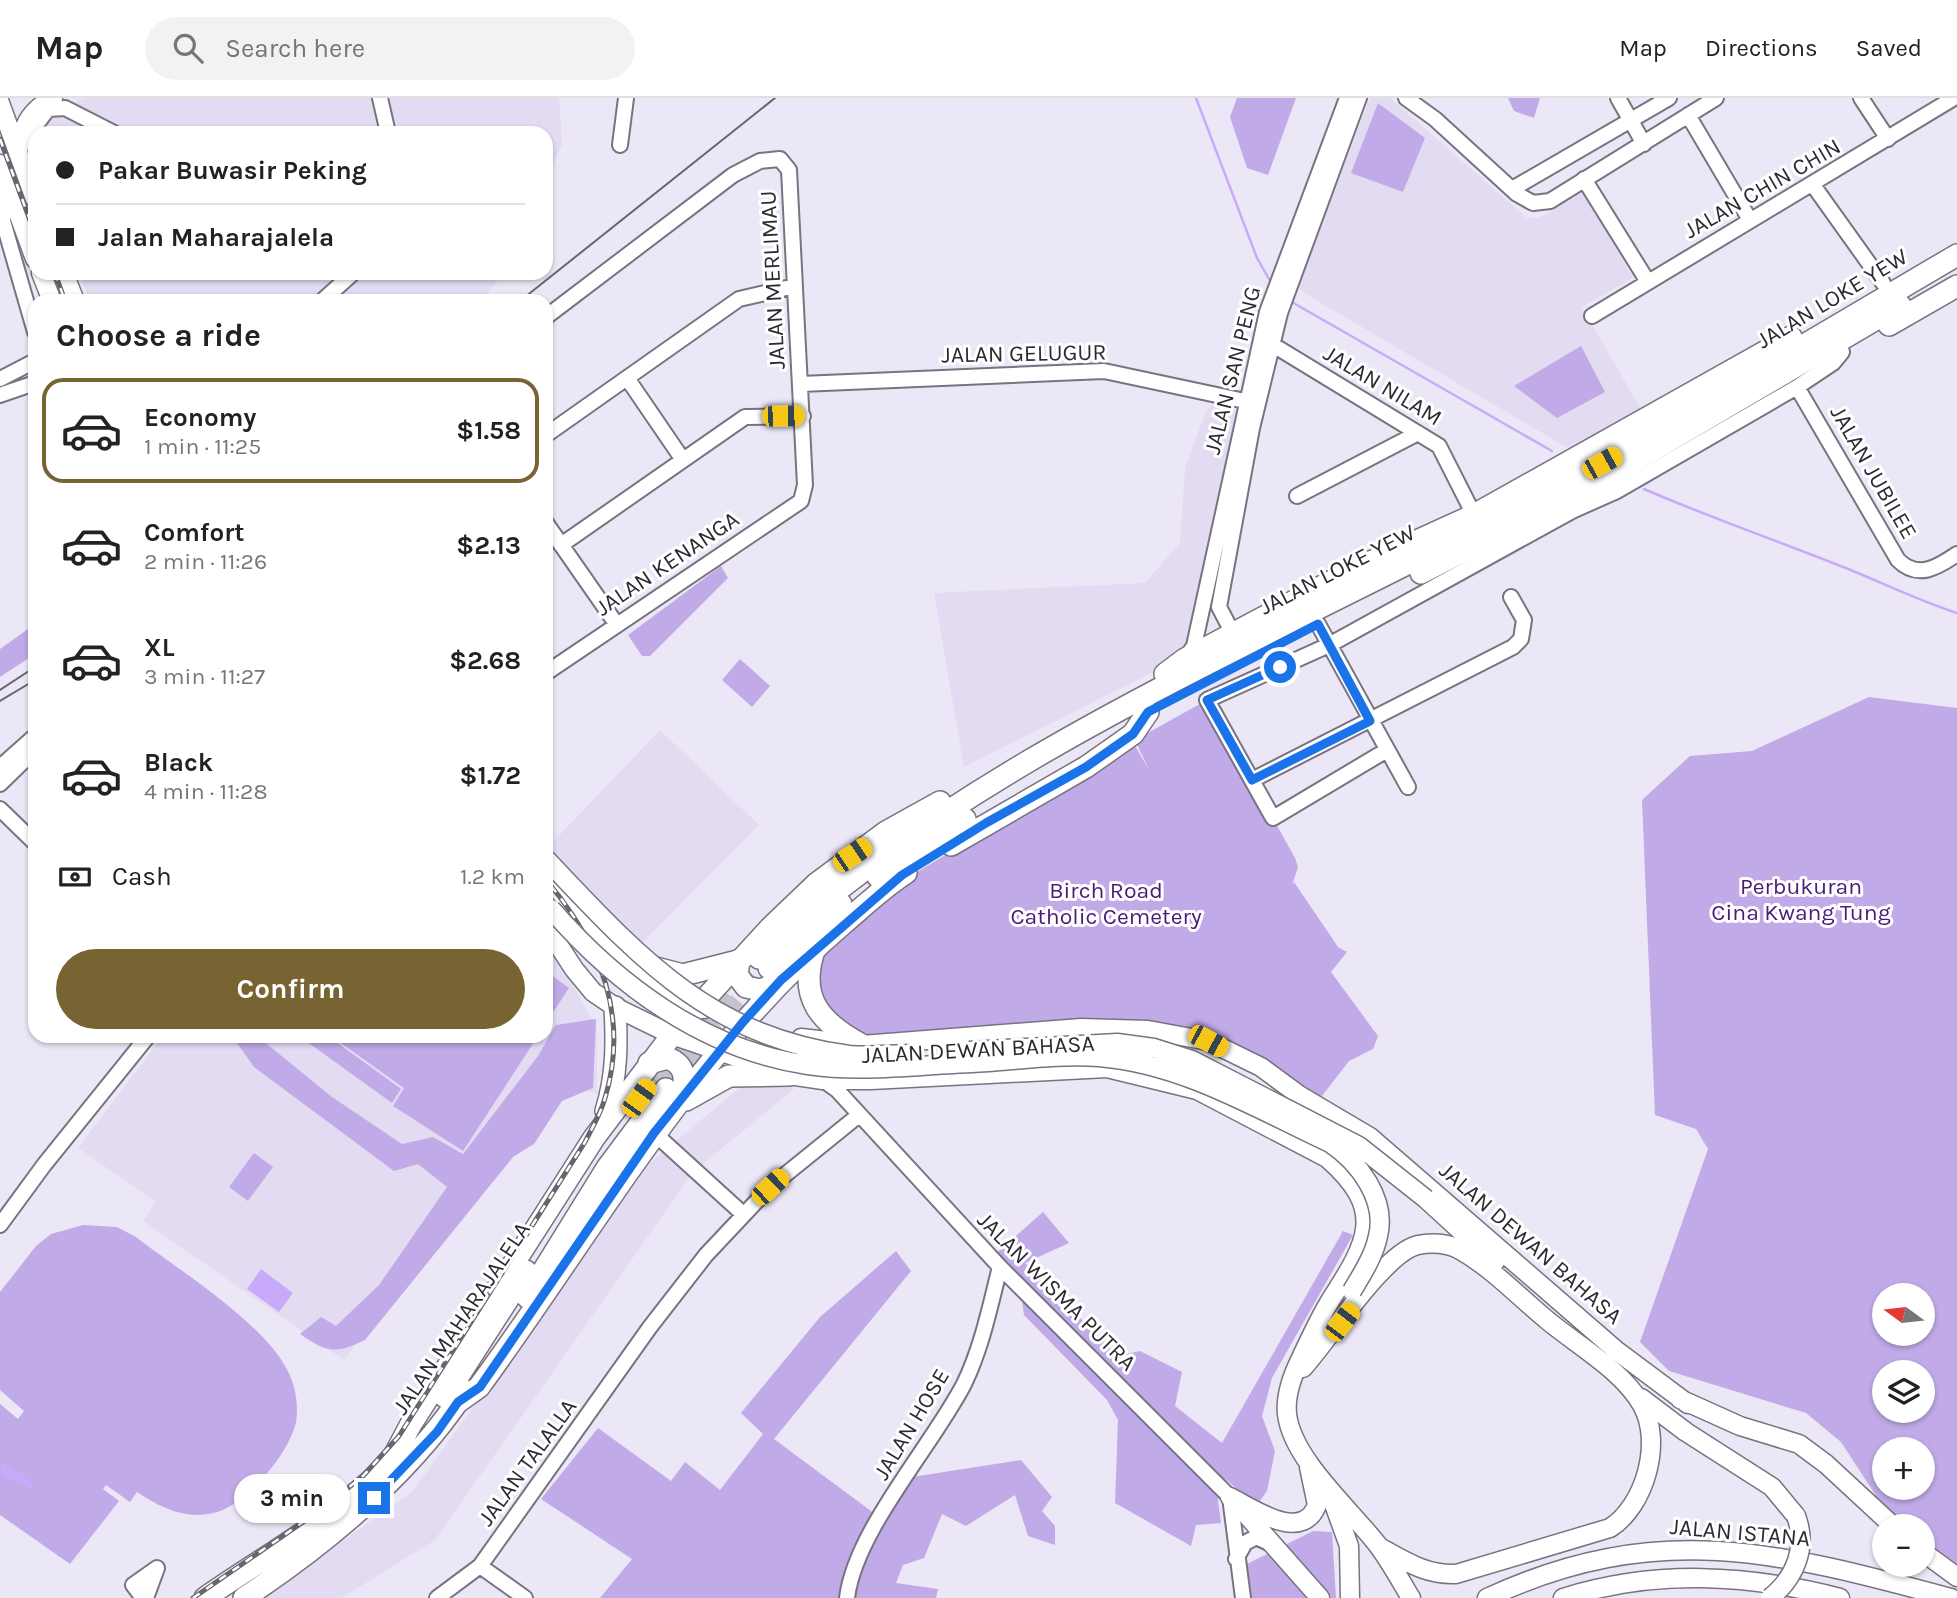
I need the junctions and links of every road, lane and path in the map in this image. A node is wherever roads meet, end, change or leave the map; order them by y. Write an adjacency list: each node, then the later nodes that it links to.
1 (53, 98): 21 (main road)
2 (380, 98): 17 (street)
3 (626, 98): 20 (street)
4 (1347, 98): 38 (street, JALAN SAN PENG)
5 (1359, 98): 38 (street, JALAN SAN PENG)
6 (1406, 98): 28 (street)
7 (1618, 98): 14 (street)
8 (1669, 98): 14 (street)
9 (1716, 98): 13 (street)
10 (1861, 98): 18 (street)
11 (1954, 98): 18 (street, JALAN CHIN CHIN)
12 (0, 103): 21 (main road)
13 (1688, 116): 19 (street); 30 (street)
14 (1631, 121): 19 (street); 23 (street)
15 (40, 126): 16 (street)
16 (100, 126)
17 (386, 126)
18 (1888, 139): 27 (street, JALAN CHIN CHIN)
19 (1644, 144): 24 (street)
20 (620, 145)
21 (18, 156): 25 (main road)
22 (0, 164): 26 (main road)
23 (1530, 179): 28 (street); 29 (street)
24 (1584, 179): 29 (street); 36 (street)
25 (28, 181)
26 (5, 183): 32 (main road); 43 (street)
27 (1813, 185): 30 (street, JALAN CHIN CHIN); 37 (street)
28 (1511, 189): 29 (street)
29 (1550, 201)
30 (1750, 220): 36 (street, JALAN CHIN CHIN)
31 (1957, 238): 37 (highway)
32 (28, 241)
33 (1957, 254): 48 (highway, JALAN LOKE YEW)
34 (1957, 271): 50 (highway, JALAN LOKE YEW)
35 (345, 280): 41 (street)
36 (1648, 282): 46 (street, JALAN CHIN CHIN)
37 (1883, 283): 45 (highway)
38 (1283, 284): 42 (street, JALAN SAN PENG)
39 (795, 286): 44 (street, JALAN MERLIMAU); 51 (street); 53 (street, JALAN MERLIMAU)
40 (1957, 286): 50 (highway)
41 (330, 294)
42 (1277, 302): 47 (street, JALAN SAN PENG); 57 (street, JALAN SAN PENG)
43 (28, 307)
44 (553, 312)
45 (1831, 314): 48 (highway); 65 (highway)
46 (1592, 316)
47 (1273, 345): 54 (street, JALAN SAN PENG); 61 (street, JALAN NILAM)
48 (1773, 363): 74 (highway, JALAN LOKE YEW)
49 (28, 365): 52 (street)
50 (1797, 377): 68 (street, JALAN JUBILEE); 72 (highway, JALAN LOKE YEW); 75 (street)
51 (627, 378): 60 (street); 62 (street)
52 (0, 379)
53 (801, 384): 57 (street, JALAN GELUGUR); 58 (street, JALAN MERLIMAU)
54 (1263, 384): 57 (street); 59 (street, JALAN SAN PENG)
55 (28, 386): 56 (street)
56 (0, 396)
57 (1245, 401): 59 (street); 69 (street, JALAN SAN PENG)
58 (803, 416): 62 (street); 63 (street, JALAN MERLIMAU)
59 (1252, 428): 70 (street, JALAN SAN PENG)
60 (553, 430)
61 (1418, 433): 64 (street); 65 (street, JALAN NILAM)
62 (683, 460): 67 (street)
63 (805, 485): 73 (street, JALAN KENANGA)
64 (1300, 494)
65 (1474, 515): 74 (highway)
66 (553, 533): 67 (street)
67 (561, 545): 73 (street)
68 (1957, 554)
69 (1204, 595): 70 (street); 76 (street, JALAN SAN PENG)
70 (1220, 596): 74 (street)
71 (1511, 597): 80 (street)
72 (1318, 624): 75 (street); 79 (highway, JALAN LOKE YEW)
73 (617, 625): 77 (street, JALAN KENANGA)
74 (1248, 635): 76 (highway); 78 (highway); 96 (highway, JALAN LOKE YEW)
75 (1329, 645): 80 (street); 85 (street)
76 (1185, 659): 78 (highway)
77 (553, 668)
78 (1165, 674): 96 (highway)
79 (1148, 712): 94 (highway); 96 (highway, JALAN LOKE YEW)
80 (1370, 721): 82 (street); 85 (street)
81 (28, 742): 84 (street)
82 (1387, 750): 85 (street); 87 (street)
83 (28, 757): 86 (street)
84 (0, 767)
85 (1252, 780)
86 (0, 783)
87 (1408, 787)
88 (0, 809): 89 (street)
89 (28, 836)
90 (553, 866): 117 (main road, JALAN DEWAN BAHASA, bridge)
91 (553, 883): 95 (main road, JALAN DEWAN BAHASA)
92 (553, 910): 118 (main road, bridge)
93 (553, 937): 98 (main road, JALAN DEWAN BAHASA)
94 (815, 948): 96 (highway); 103 (highway)
95 (625, 960): 96 (highway); 97 (main road, JALAN DEWAN BAHASA)
96 (762, 967): 99 (highway); 100 (highway)
97 (645, 974): 98 (main road); 99 (main road, JALAN DEWAN BAHASA)
98 (614, 1007): 101 (main road, JALAN DEWAN BAHASA); 113 (highway)
99 (698, 1007): 100 (main road, JALAN DEWAN BAHASA); 101 (highway)
100 (743, 1022): 103 (main road, JALAN DEWAN BAHASA); 104 (highway)
101 (673, 1035): 104 (main road, JALAN DEWAN BAHASA); 108 (highway)
102 (142, 1043): 115 (street)
103 (862, 1045): 109 (main road, JALAN DEWAN BAHASA)
104 (718, 1052): 105 (main road, JALAN DEWAN BAHASA); 108 (highway)
105 (789, 1075): 106 (main road, JALAN DEWAN BAHASA); 108 (highway)
106 (823, 1080): 107 (main road, JALAN DEWAN BAHASA); 110 (street, JALAN WISMA PUTRA)
107 (855, 1080): 110 (street); 112 (main road, JALAN DEWAN BAHASA)
108 (665, 1087): 111 (highway); 113 (highway); 122 (highway, JALAN MAHARAJALELA); 125 (highway, JALAN MAHARAJALELA)
109 (1299, 1095): 112 (main road); 123 (main road, JALAN DEWAN BAHASA)
110 (858, 1114): 114 (street, JALAN TALALLA); 116 (street, JALAN WISMA PUTRA)
111 (654, 1133): 114 (street); 122 (highway)
112 (1284, 1135): 118 (main road, JALAN DEWAN BAHASA)
113 (594, 1138): 125 (highway)
114 (743, 1214): 133 (street, JALAN TALALLA)
115 (0, 1225)
116 (1000, 1267): 127 (street, JALAN WISMA PUTRA); 139 (street, JALAN HOSE)
117 (1554, 1314): 119 (main road); 123 (main road, JALAN DEWAN BAHASA)
118 (1304, 1352): 120 (main road, JALAN DEWAN BAHASA)
119 (1611, 1372): 120 (main road); 121 (main road)
120 (1291, 1382): 124 (main road, JALAN DEWAN BAHASA)
121 (1625, 1385): 130 (main road); 146 (main road, bridge)
122 (458, 1402): 136 (highway, JALAN MAHARAJALELA)
123 (1688, 1404): 128 (main road, JALAN DEWAN BAHASA)
124 (1305, 1457): 126 (main road, JALAN DEWAN BAHASA); 127 (main road)
125 (392, 1460): 135 (highway, JALAN MAHARAJALELA)
126 (1326, 1483): 130 (main road, JALAN DEWAN BAHASA); 142 (main road)
127 (1230, 1497): 129 (main road); 131 (street)
128 (1880, 1514)
129 (1271, 1544): 131 (street); 141 (main road)
130 (1378, 1546): 143 (main road)
131 (1236, 1559): 140 (street)
132 (1935, 1561): 134 (main road)
133 (480, 1566): 137 (street, JALAN TALALLA); 138 (street)
134 (1957, 1577)
135 (205, 1598)
136 (244, 1598)
137 (437, 1598)
138 (525, 1598)
139 (846, 1598)
140 (1243, 1598)
141 (1321, 1598)
142 (1350, 1598)
143 (1411, 1598)
144 (1487, 1598): 148 (main road, JALAN ISTANA)
145 (1563, 1598): 147 (main road, JALAN ISTANA)
146 (1770, 1598)
147 (1840, 1598)
148 (1951, 1598)

